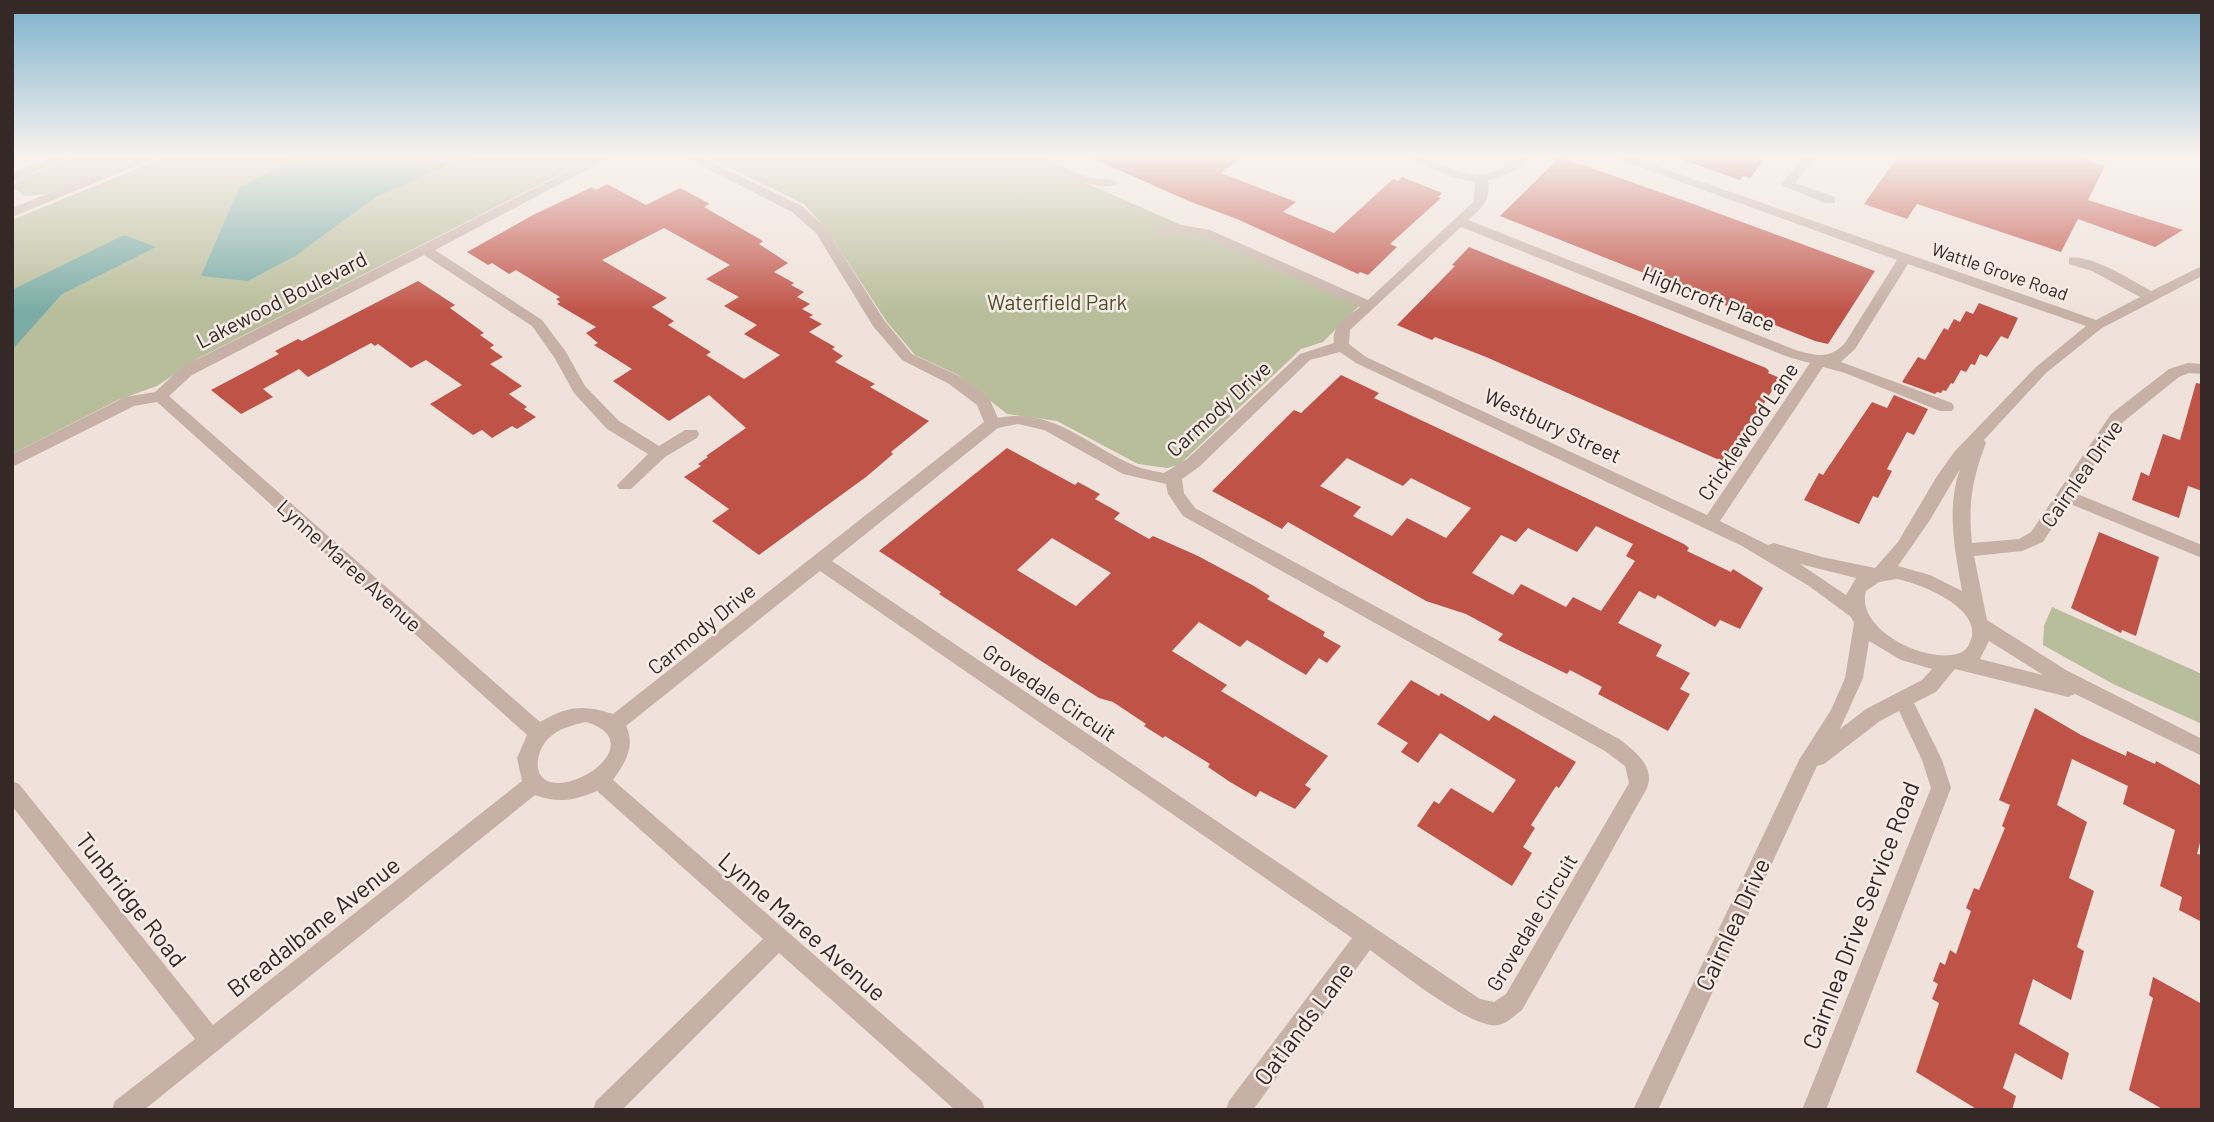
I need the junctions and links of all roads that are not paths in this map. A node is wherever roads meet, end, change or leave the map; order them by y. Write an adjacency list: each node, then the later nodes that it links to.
1 (506, 207): 7 (street, Lakewood Boulevard)
2 (794, 207): 20 (street)
3 (1474, 207): 5 (street)
4 (1761, 207): 8 (street, Wattle Grove Road)
5 (1458, 221): 13 (street); 16 (street, Highcroft Place)
6 (1161, 232): 13 (street)
7 (424, 249): 18 (street, Lakewood Boulevard); 23 (street)
8 (1905, 258): 14 (street, Wattle Grove Road); 16 (street)
9 (2074, 261): 12 (street)
10 (2202, 261): 11 (street)
11 (2196, 272): 12 (street)
12 (2150, 296): 14 (street)
13 (1370, 306): 15 (street)
14 (2097, 325): 21 (street)
15 (1342, 346): 25 (street, Carmody Drive); 28 (street, Westbury Street)
16 (1819, 362): 19 (street, Highcroft Place); 28 (street, Cricklewood Lane)
17 (2195, 368): 27 (street, Cairnlea Drive)
18 (160, 397): 24 (street); 40 (street, Lynne Maree Avenue)
19 (1946, 407)
20 (993, 424): 25 (street, Carmody Drive); 32 (street, Carmody Drive)
21 (1981, 433): 30 (street); 33 (street)
22 (691, 434): 23 (street)
23 (659, 453): 26 (street)
24 (12, 461)
25 (1173, 477): 46 (street, Grovedale Circuit)
26 (625, 485)
27 (2064, 495): 30 (street, Cairnlea Drive); 31 (street)
28 (1710, 523): 29 (street, Westbury Street)
29 (1748, 541): 33 (street, Westbury Street); 34 (street, Westbury Street)
30 (1965, 550): 35 (street)
31 (2202, 552)
32 (818, 561): 39 (street, Carmody Drive); 46 (street, Grovedale Circuit)
33 (1878, 574): 34 (street); 35 (street)
34 (1860, 617): 36 (street); 42 (street, Cairnlea Drive)
35 (1977, 620): 36 (street); 38 (street)
36 (1954, 662): 37 (street, Cairnlea Drive); 38 (street)
37 (1904, 701): 42 (street, Cairnlea Drive); 56 (street, Cairnlea Drive Service Road)
38 (2107, 703): 41 (street)
39 (614, 724): 40 (street); 43 (street)
40 (540, 734): 44 (street)
41 (2202, 748)
42 (1806, 766): 49 (street, Cairnlea Drive)
43 (600, 781): 44 (street); 47 (street, Lynne Maree Avenue)
44 (534, 784): 48 (street, Breadalbane Avenue)
45 (12, 790): 48 (street, Tunbridge Road)
46 (1367, 936): 53 (street, Oatlands Lane)
47 (778, 939): 51 (street); 52 (street, Lynne Maree Avenue)
48 (211, 1041): 50 (street, Breadalbane Avenue)
49 (1658, 1082): 54 (street, Cairnlea Drive); 55 (street, Cairnlea Drive)
50 (124, 1110)
51 (605, 1110)
52 (974, 1110)
53 (1238, 1110)
54 (1645, 1110)
55 (1657, 1110)
56 (1814, 1110)

